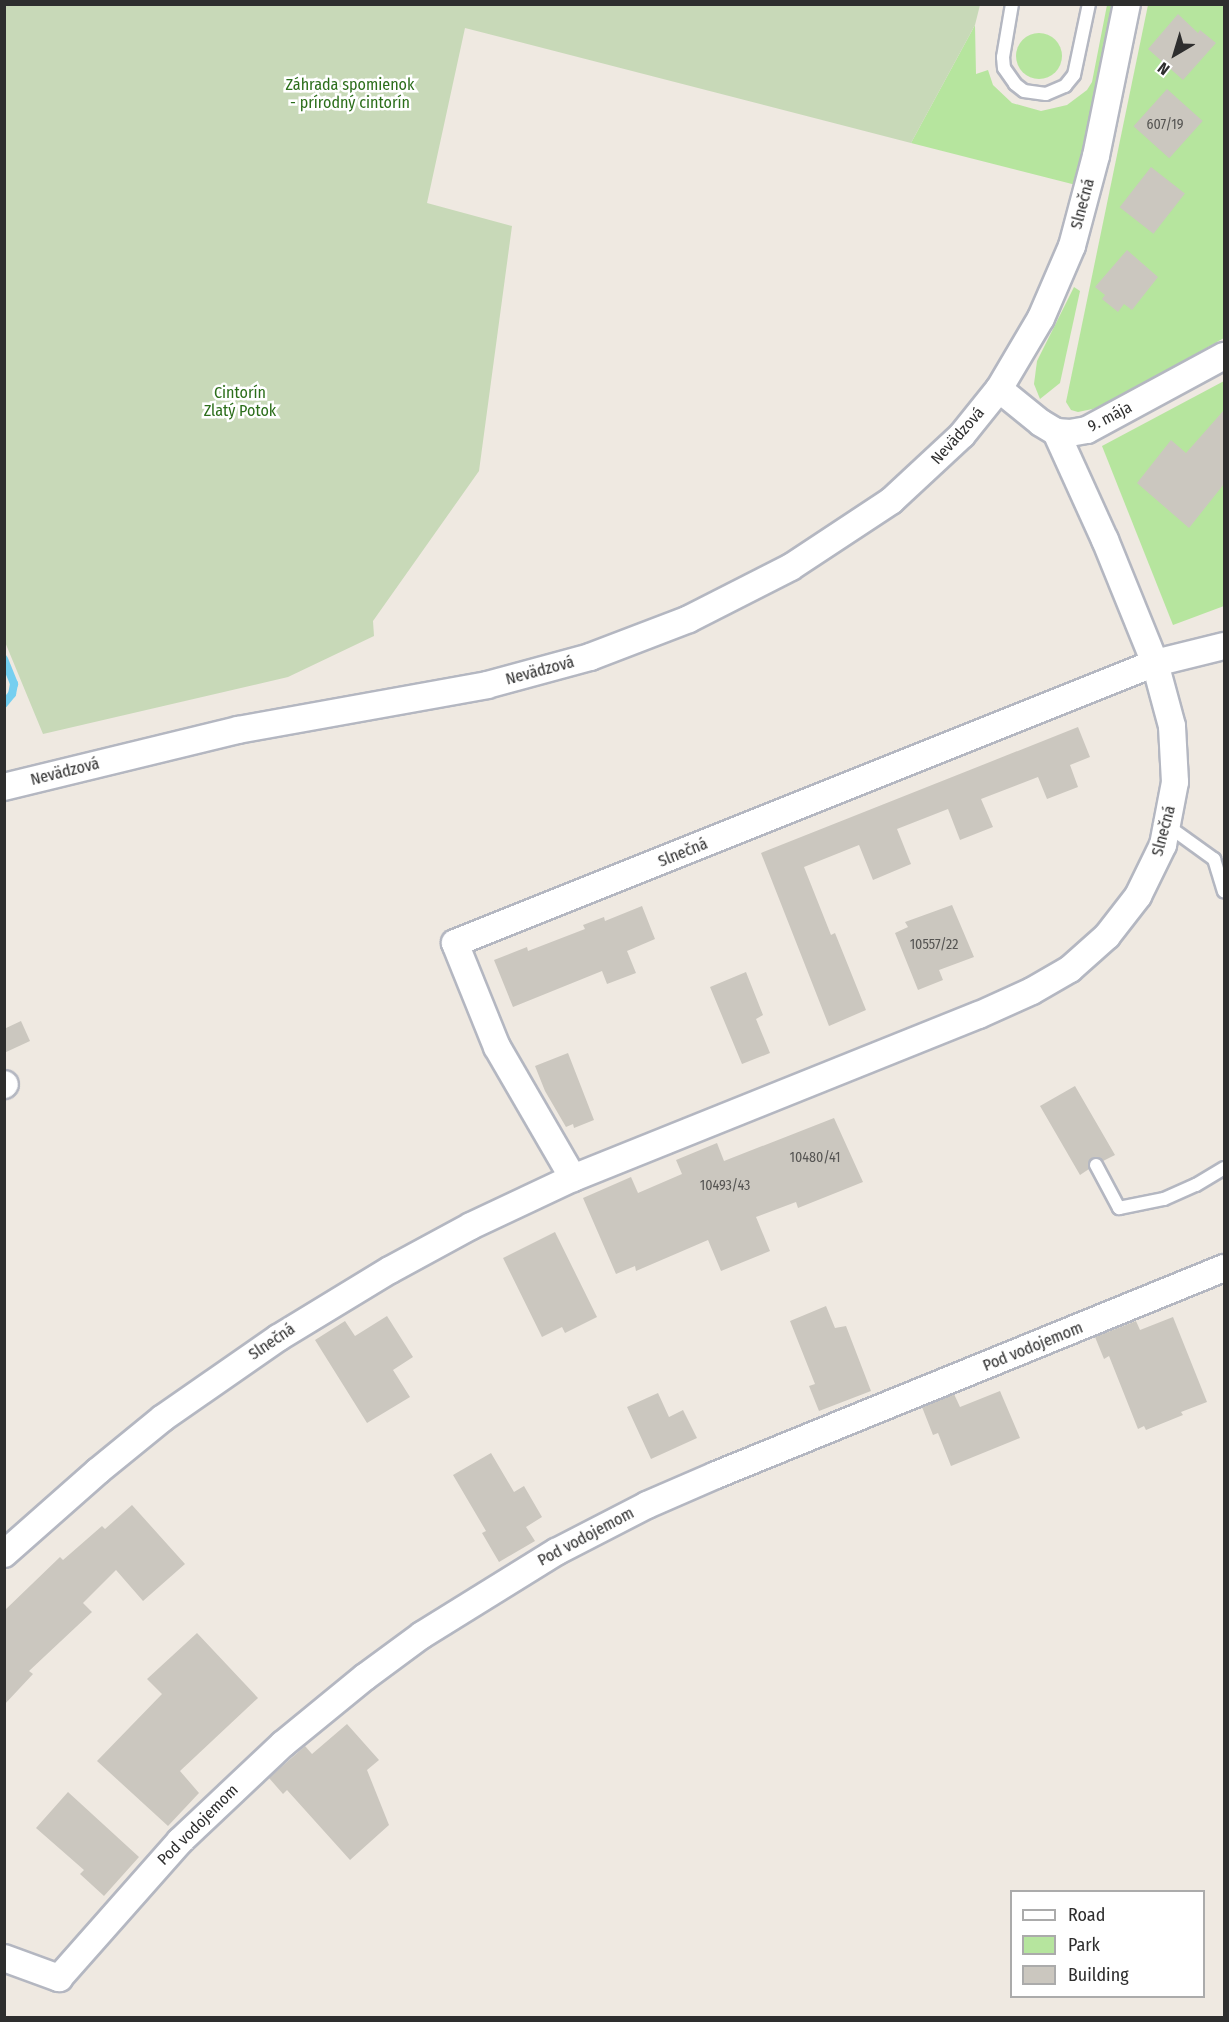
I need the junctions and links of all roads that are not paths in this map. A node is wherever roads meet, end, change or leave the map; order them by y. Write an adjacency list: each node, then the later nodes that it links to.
1 (1012, 4): 2 (lane)
2 (1089, 4)
3 (1127, 4): 5 (street, Slnečná)
4 (1224, 356): 6 (street, 9. mája)
5 (999, 389): 6 (street); 9 (street, Nevädzová)
6 (1056, 432): 8 (street, Slnečná)
7 (1224, 646): 8 (street)
8 (1155, 663): 10 (street, Slnečná); 14 (street, Slnečná)
9 (4, 787)
10 (1168, 826): 11 (lane); 14 (street, Slnečná)
11 (1224, 891)
12 (1096, 1165): 13 (lane)
13 (1224, 1168)
14 (573, 1178): 16 (street, Slnečná)
15 (1224, 1268): 17 (street, Pod vodojemom)
16 (4, 1554)
17 (4, 1958)

